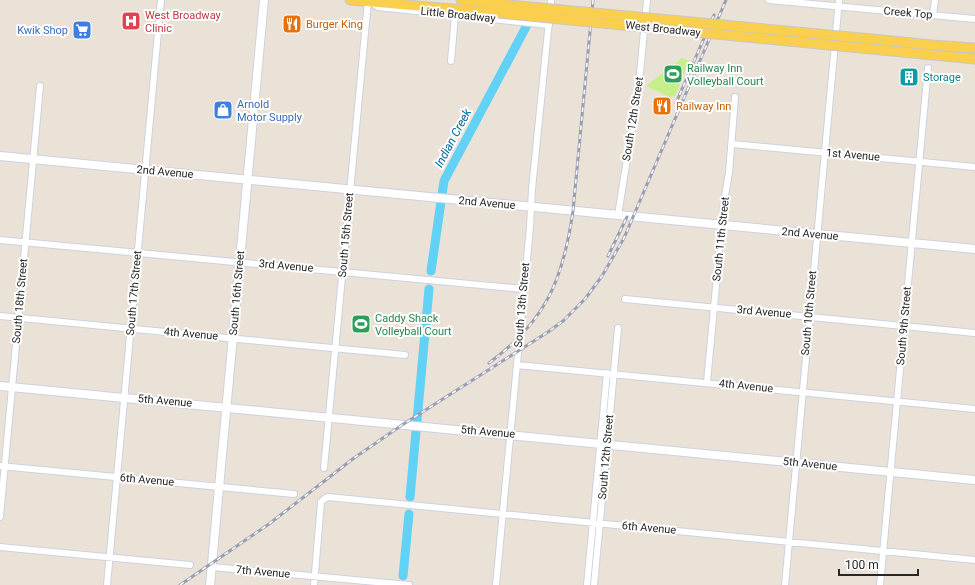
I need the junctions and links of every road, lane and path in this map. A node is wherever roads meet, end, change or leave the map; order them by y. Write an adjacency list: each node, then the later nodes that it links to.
1 (161, 0): 28 (street, South 17th Street)
2 (264, 0): 29 (street, South 16th Street)
3 (350, 0): 9 (main road, West Broadway)
4 (461, 0): 11 (main road, West Broadway)
5 (551, 0): 15 (street, South 13th Street)
6 (647, 0): 32 (street, South 12th Street)
7 (769, 0): 10 (street, Creek Top)
8 (935, 0): 13 (street)
9 (368, 1): 11 (main road, West Broadway); 12 (street, Little Broadway); 30 (street, South 15th Street)
10 (838, 3): 13 (street, Creek Top); 23 (street, South 10th Street)
11 (498, 8): 16 (main road, West Broadway, bridge); 17 (main road, West Broadway, bridge)
12 (455, 15): 15 (street, Little Broadway); 18 (street)
13 (933, 15): 14 (street, Creek Top)
14 (975, 19)
15 (549, 25): 31 (street, South 13th Street)
16 (975, 48)
17 (975, 59)
18 (451, 61)
19 (928, 68): 26 (street, South 9th Street)
20 (40, 86): 25 (street, South 18th Street)
21 (735, 97): 22 (street, South 11th Street)
22 (732, 144): 23 (street, 1st Avenue); 33 (street, South 11th Street)
23 (824, 152): 26 (street, 1st Avenue); 34 (street, South 10th Street)
24 (0, 156): 25 (street, 2nd Avenue)
25 (33, 159): 28 (street, 2nd Avenue); 36 (street, South 18th Street)
26 (919, 161): 27 (street, 1st Avenue); 37 (street, South 9th Street)
27 (975, 167)
28 (146, 170): 29 (street, 2nd Avenue); 39 (street, South 17th Street)
29 (248, 180): 30 (street, 2nd Avenue); 40 (street, South 16th Street)
30 (350, 190): 31 (street, 2nd Avenue); 41 (street, South 15th Street)
31 (531, 207): 32 (street, 2nd Avenue); 42 (street, South 13th Street)
32 (618, 215): 33 (street, 2nd Avenue)
33 (722, 225): 34 (street, 2nd Avenue); 44 (street, South 11th Street)
34 (817, 234): 37 (street, 2nd Avenue); 47 (street, South 10th Street)
35 (0, 240): 36 (street, 3rd Avenue)
36 (26, 242): 39 (street, 3rd Avenue); 46 (street, South 18th Street)
37 (912, 244): 38 (street, 2nd Avenue); 48 (street, South 9th Street)
38 (975, 249)
39 (138, 253): 40 (street, 3rd Avenue); 49 (street, South 17th Street)
40 (240, 262): 41 (street, 3rd Avenue); 52 (street, South 16th Street)
41 (343, 272): 42 (street, 3rd Avenue); 53 (street, South 15th Street)
42 (524, 289): 55 (street, South 13th Street)
43 (626, 299): 44 (street, 3rd Avenue)
44 (714, 308): 47 (street, 3rd Avenue); 57 (street, South 11th Street)
45 (0, 316): 46 (street, 4th Avenue)
46 (19, 317): 49 (street, 4th Avenue); 59 (street, South 18th Street)
47 (809, 317): 48 (street, 3rd Avenue); 60 (street, South 10th Street)
48 (904, 326): 51 (street, 3rd Avenue); 62 (street, South 9th Street)
49 (131, 328): 52 (street, 4th Avenue); 61 (street, South 17th Street)
50 (618, 328): 56 (street, South 12th Street)
51 (975, 333)
52 (233, 338): 53 (street, 4th Avenue); 63 (street, South 16th Street)
53 (336, 347): 54 (street, 4th Avenue); 65 (street, South 15th Street)
54 (405, 355)
55 (516, 365): 56 (street, 4th Avenue); 66 (street, South 13th Street)
56 (610, 373): 57 (street, 4th Avenue); 67 (street, South 12th Street)
57 (707, 382): 60 (street, 4th Avenue)
58 (0, 386): 59 (street, 5th Avenue)
59 (12, 387): 61 (street, 5th Avenue); 69 (street, South 18th Street)
60 (802, 392): 62 (street, 4th Avenue); 68 (street, South 10th Street)
61 (124, 398): 63 (street, 5th Avenue); 72 (street, South 17th Street)
62 (897, 401): 64 (street, 4th Avenue); 71 (street, South 9th Street)
63 (227, 407): 65 (street, 5th Avenue); 74 (street, South 16th Street)
64 (975, 409)
65 (329, 417): 66 (street, 5th Avenue); 70 (street, South 15th Street)
66 (510, 434): 67 (street, 5th Avenue); 76 (street, South 13th Street)
67 (604, 443): 68 (street, 5th Avenue); 78 (street, South 12th Street); 78 (street, South 12th Street)
68 (796, 462): 71 (street, 5th Avenue); 79 (street, South 10th Street)
69 (2, 466): 72 (street, 6th Avenue); 77 (street, South 18th Street)
70 (324, 468)
71 (891, 472): 73 (street, 5th Avenue); 81 (street, South 9th Street)
72 (117, 477): 74 (street, 6th Avenue); 82 (street, South 17th Street)
73 (975, 480)
74 (219, 487): 75 (street, 6th Avenue); 85 (street, South 16th Street)
75 (294, 494)
76 (503, 514): 78 (street, 6th Avenue); 86 (street, 6th Avenue); 91 (street, South 13th Street)
77 (0, 517)
78 (596, 523): 79 (street, 6th Avenue); 92 (street); 93 (street, South 12th Street)
79 (789, 542): 81 (street, 6th Avenue); 94 (street, South 10th Street)
80 (0, 547): 82 (street)
81 (884, 551): 83 (street, 6th Avenue); 95 (street, South 9th Street)
82 (110, 557): 84 (street); 87 (street, South 17th Street)
83 (975, 560)
84 (190, 565)
85 (212, 567): 86 (street, 7th Avenue); 88 (street, South 16th Street)
86 (314, 576): 89 (street); 90 (street, 7th Avenue)
87 (107, 585)
88 (210, 585)
89 (314, 585)
90 (409, 585)
91 (496, 585)
92 (587, 585)
93 (594, 585)
94 (785, 585)
95 (880, 585)

